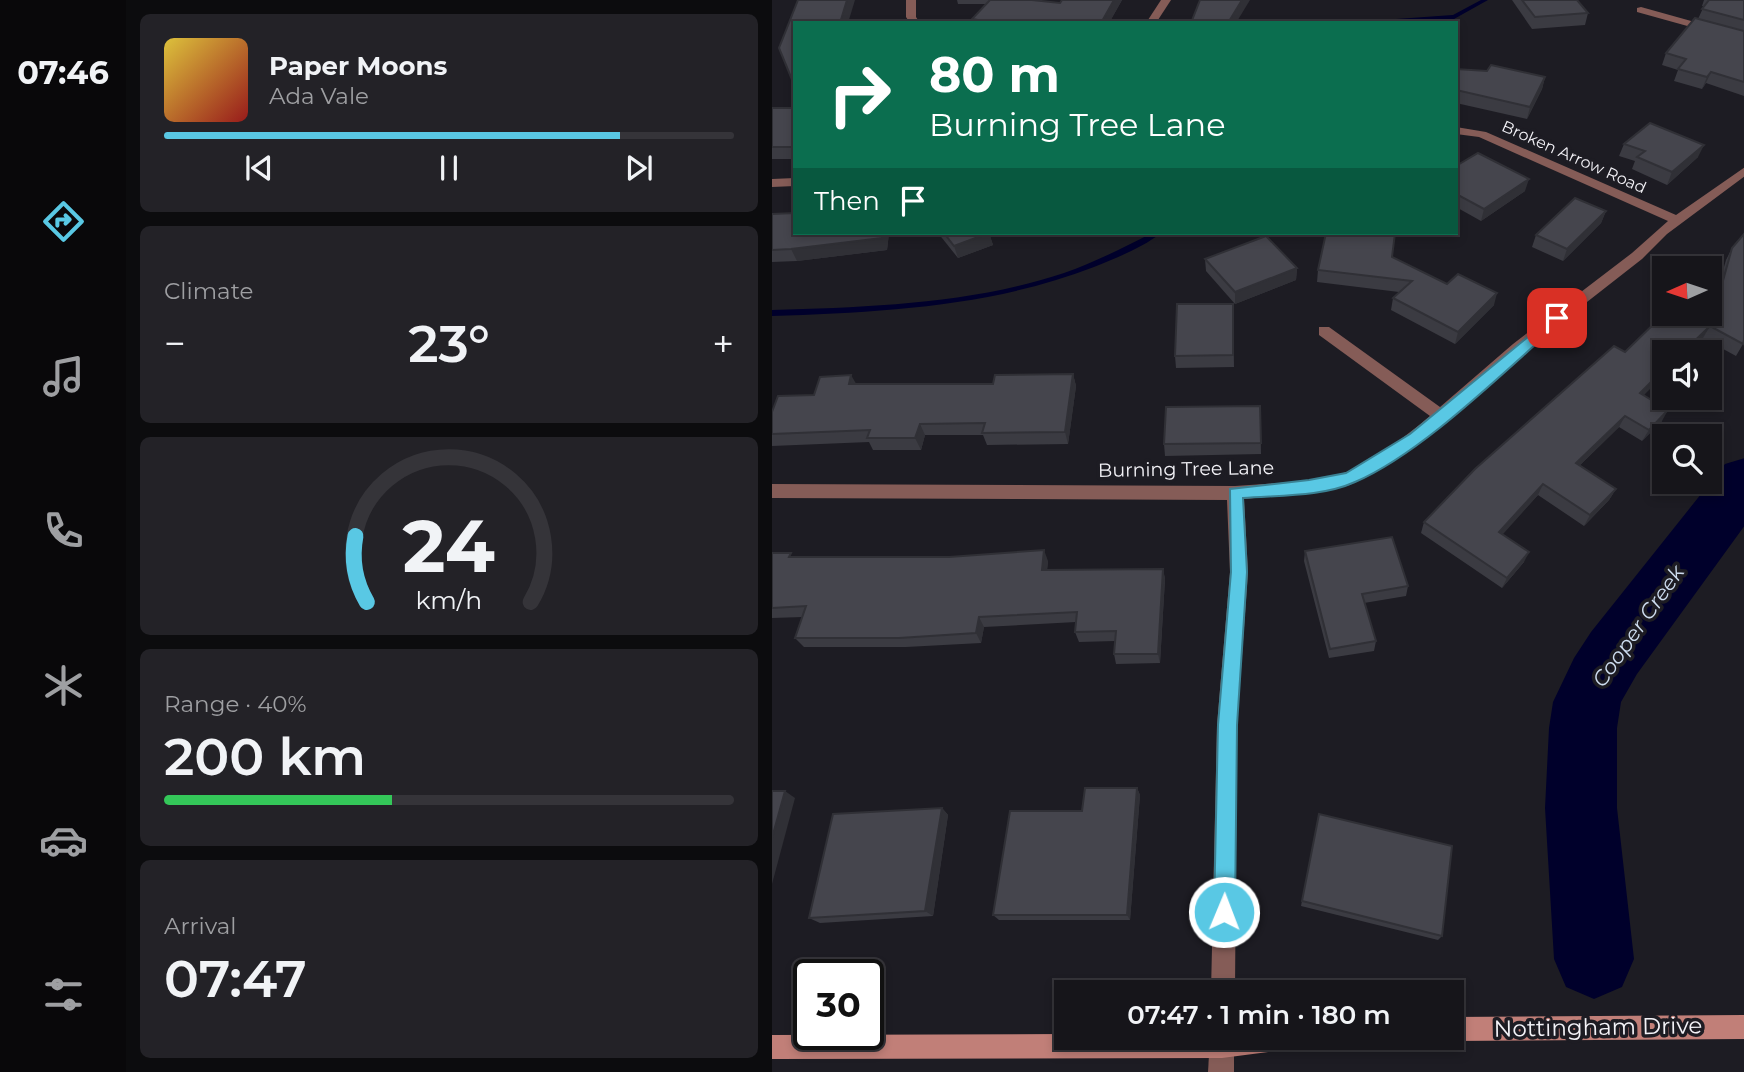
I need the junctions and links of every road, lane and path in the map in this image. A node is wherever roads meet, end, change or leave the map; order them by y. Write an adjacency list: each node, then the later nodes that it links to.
1 (911, 0): 4 (street)
2 (1166, 0): 5 (street)
3 (1641, 10): 6 (street)
4 (914, 21)
5 (1152, 21)
6 (1744, 39)
7 (1458, 130): 11 (street, Broken Arrow Road)
8 (1744, 170): 11 (street, Burning Tree Lane)
9 (793, 182): 10 (street)
10 (772, 183)
11 (1677, 220): 13 (street, Burning Tree Lane)
12 (1324, 331): 13 (street)
13 (1440, 415): 15 (street, Burning Tree Lane)
14 (772, 491): 15 (street, Burning Tree Lane)
15 (1235, 493): 16 (street)
16 (1223, 980)
17 (1744, 1027): 18 (street, Nottingham Drive)
18 (1464, 1029)
19 (1054, 1044): 20 (street)
20 (772, 1047)
21 (1222, 1050): 22 (street)
22 (1221, 1072)

